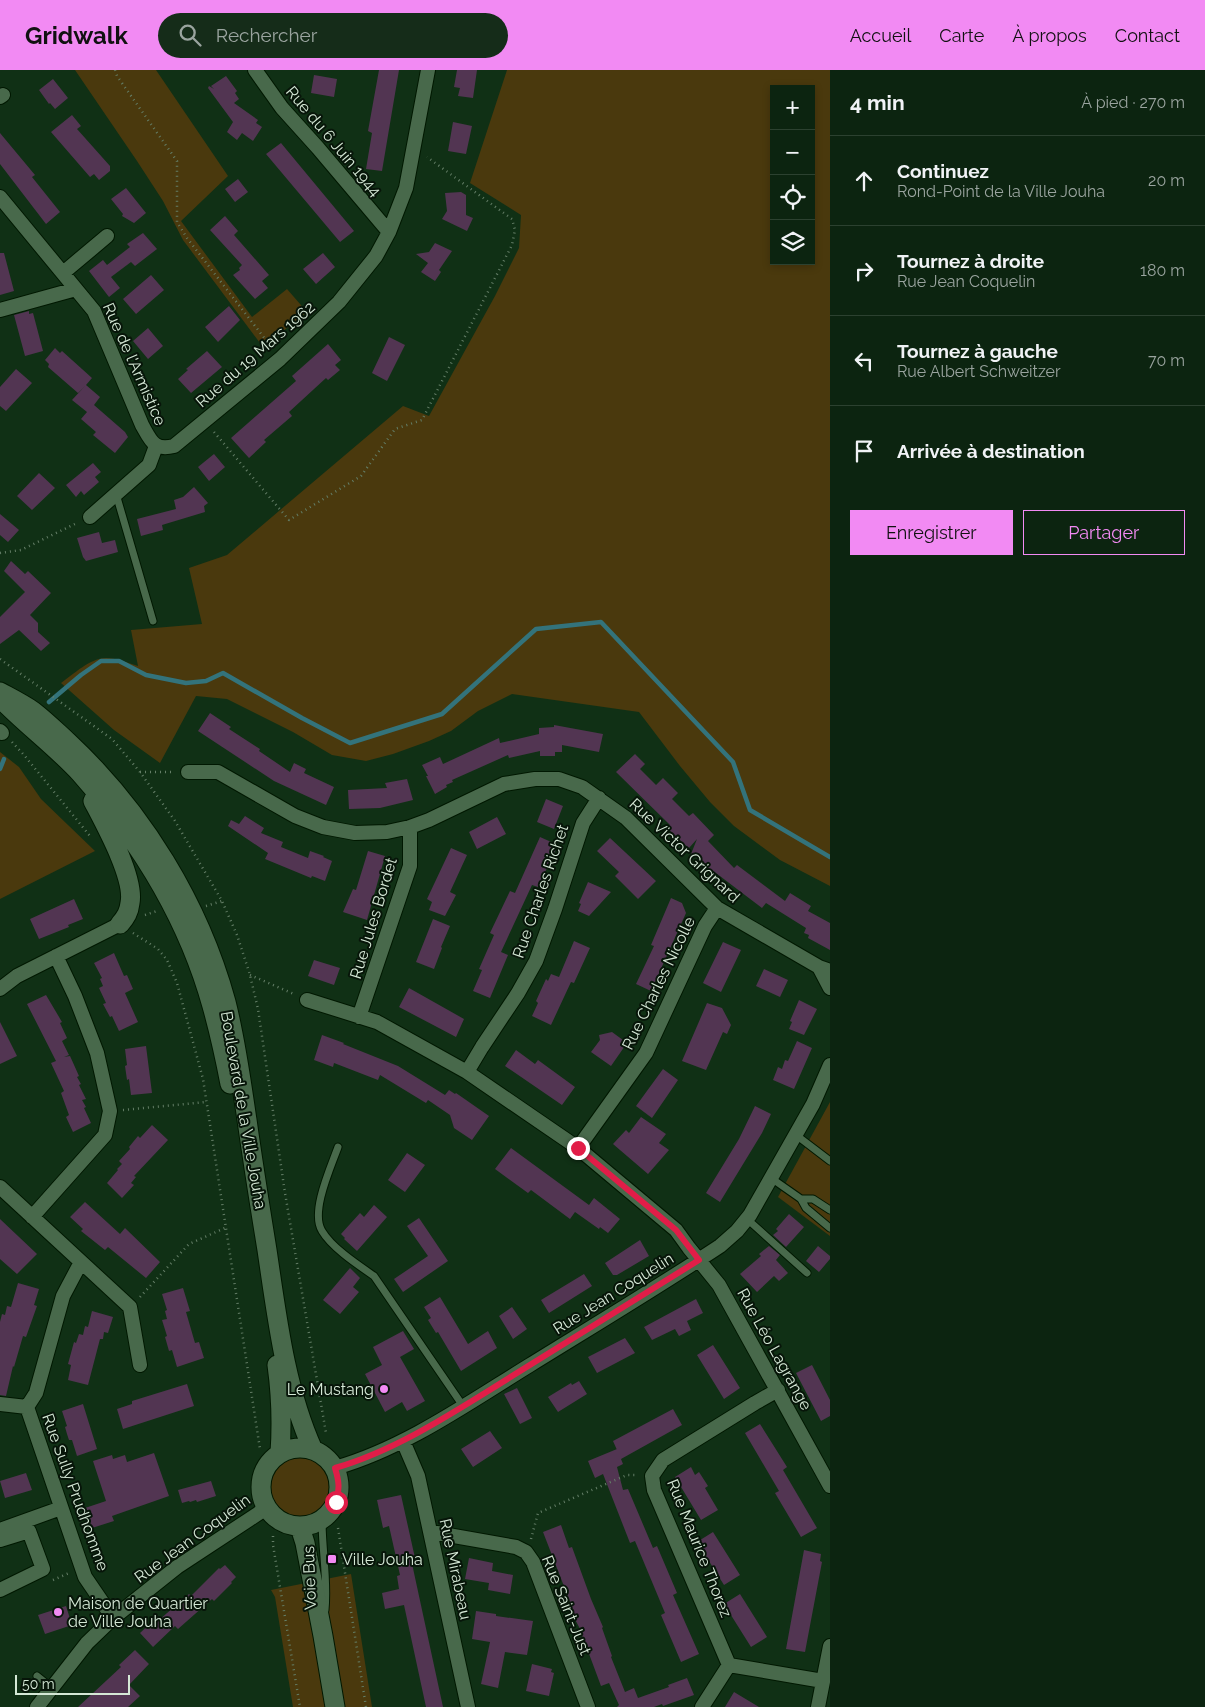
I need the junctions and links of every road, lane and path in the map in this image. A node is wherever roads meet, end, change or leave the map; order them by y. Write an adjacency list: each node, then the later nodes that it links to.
1 (115, 70): 11 (path)
2 (255, 70): 6 (street, Rue du 6 Juin 1944)
3 (428, 70): 4 (street, Rue du 19 Mars 1962)
4 (414, 148): 6 (street, Rue du 19 Mars 1962); 12 (path)
5 (0, 197): 8 (street, Rue de l'Armistice)
6 (389, 232): 11 (street, Rue du 19 Mars 1962)
7 (107, 236): 8 (street)
8 (63, 273): 9 (street, Rue de l'Armistice)
9 (76, 289): 10 (street); 13 (street, Rue de l'Armistice)
10 (0, 310)
11 (280, 359): 12 (street, Rue du 19 Mars 1962)
12 (204, 422): 13 (street, Rue du 19 Mars 1962)
13 (156, 446): 14 (street)
14 (116, 494): 15 (street); 17 (lane)
15 (90, 518): 16 (path)
16 (0, 553)
17 (153, 621)
18 (0, 659): 21 (path)
19 (0, 692): 22 (main road)
20 (0, 697): 22 (main road)
21 (61, 703)
22 (28, 716): 24 (main road, Boulevard de la Ville Jouha); 68 (main road, Boulevard de la Ville Jouha)
23 (1, 732): 29 (path)
24 (78, 771): 33 (main road); 69 (main road, Boulevard de la Ville Jouha)
25 (140, 772): 26 (path)
26 (188, 772): 28 (street, Rue Victor Grignard)
27 (599, 798): 28 (street, Rue Victor Grignard); 31 (street, Rue Victor Grignard); 42 (street, Rue Charles Richet)
28 (410, 827): 40 (street, Rue Jules Bordet)
29 (96, 842)
30 (222, 901): 32 (path)
31 (717, 908): 35 (street, Rue Victor Grignard); 47 (street, Rue Charles Nicolle)
32 (198, 909)
33 (120, 924): 34 (street); 43 (path)
34 (56, 956): 38 (street); 44 (street)
35 (824, 969): 37 (street, Rue Victor Grignard)
36 (250, 975): 39 (path)
37 (830, 988)
38 (0, 989)
39 (307, 1000): 40 (street, Rue Léo Lagrange)
40 (359, 1017): 42 (street, Rue Léo Lagrange)
41 (830, 1065): 45 (street, Rue Jean Coquelin)
42 (467, 1072): 47 (street, Rue Léo Lagrange)
43 (206, 1102): 44 (path); 55 (path)
44 (110, 1111): 53 (street)
45 (796, 1135): 48 (lane); 49 (street, Rue Jean Coquelin)
46 (338, 1147): 64 (lane)
47 (578, 1148): 57 (street, Rue Léo Lagrange)
48 (830, 1161)
49 (771, 1178): 51 (lane); 54 (street, Rue Jean Coquelin)
50 (0, 1187): 53 (street)
51 (801, 1199): 52 (lane); 56 (lane)
52 (830, 1210)
53 (32, 1217): 58 (street)
54 (747, 1219): 57 (street, Rue Jean Coquelin); 59 (lane)
55 (226, 1228): 60 (path); 67 (path)
56 (830, 1228)
57 (699, 1260): 62 (street, Rue Léo Lagrange); 64 (street, Rue Jean Coquelin)
58 (81, 1262): 60 (street); 65 (street, Rue Sully Prudhomme)
59 (807, 1273)
60 (130, 1307): 61 (street)
61 (140, 1365)
62 (778, 1390): 71 (street, Rue Maurice Thorez); 72 (street, Rue Léo Lagrange)
63 (0, 1404): 65 (street)
64 (463, 1406): 66 (street, Rue Jean Coquelin)
65 (27, 1407): 74 (street, Rue Sully Prudhomme)
66 (403, 1440): 70 (street, Rue Jean Coquelin); 78 (street, Rue Mirabeau)
67 (260, 1449)
68 (313, 1450): 69 (main road); 70 (main road)
69 (280, 1453): 73 (main road)
70 (335, 1468): 75 (main road)
71 (652, 1476): 81 (path); 86 (street, Rue Maurice Thorez)
72 (830, 1486)
73 (265, 1506): 76 (main road); 83 (street, Rue Jean Coquelin)
74 (61, 1508): 77 (street); 83 (street, Rue Sully Prudhomme)
75 (330, 1524): 76 (main road); 84 (lane, Voie Bus); 93 (path)
76 (300, 1527): 84 (main road)
77 (0, 1530)
78 (431, 1532): 81 (street, Rue Saint-Just); 94 (street, Rue Mirabeau)
79 (273, 1536): 91 (path)
80 (0, 1540): 82 (street)
81 (526, 1552): 95 (street, Rue Saint-Just)
82 (0, 1590)
83 (113, 1618): 89 (street, Rue Jean Coquelin)
84 (323, 1636): 92 (main road)
85 (830, 1646): 88 (street)
86 (729, 1665): 88 (street); 96 (street)
87 (37, 1676): 89 (lane)
88 (823, 1681): 97 (street)
89 (52, 1688): 90 (street, Rue Jean Coquelin)
90 (37, 1707)
91 (300, 1707)
92 (335, 1707)
93 (366, 1707)
94 (468, 1707)
95 (588, 1707)
96 (702, 1707)
97 (818, 1707)

